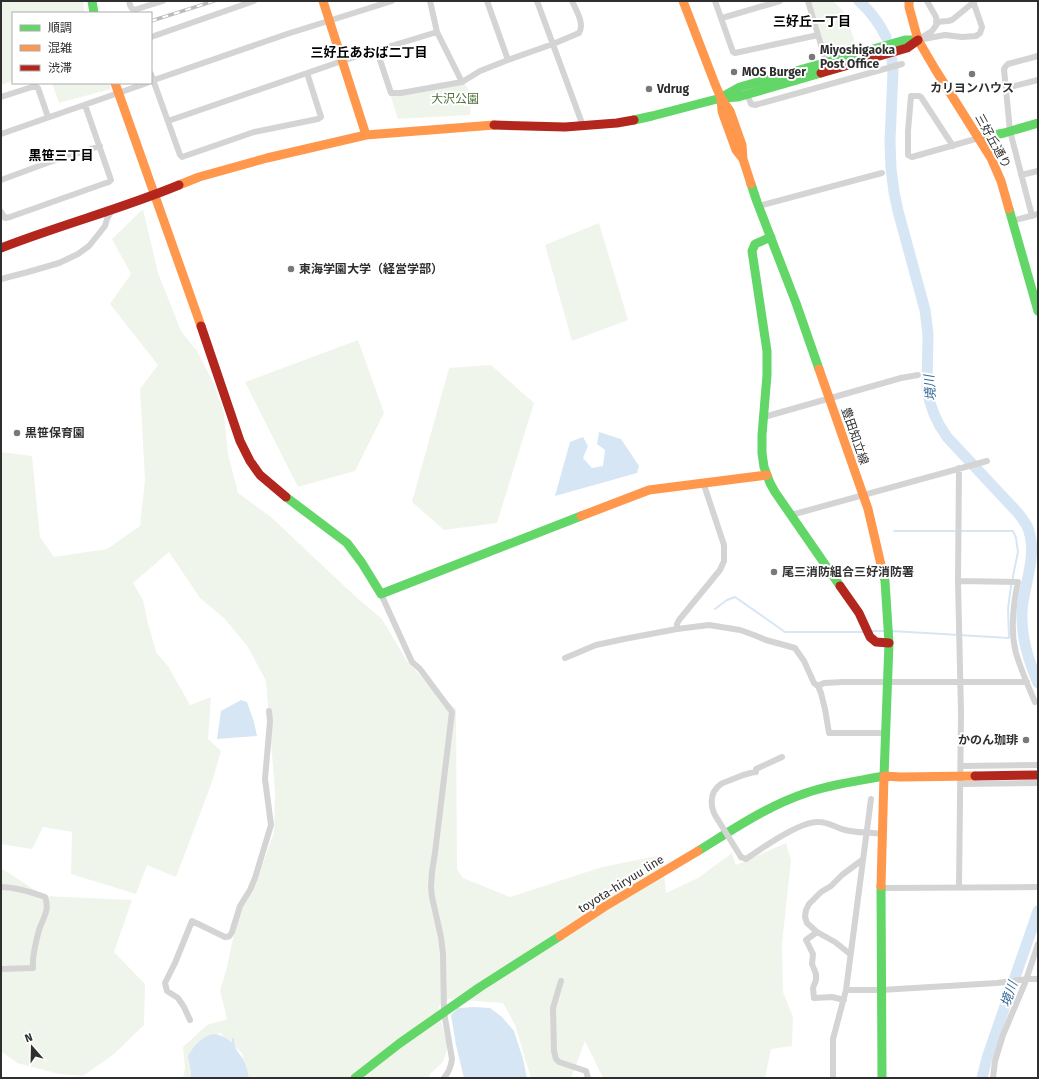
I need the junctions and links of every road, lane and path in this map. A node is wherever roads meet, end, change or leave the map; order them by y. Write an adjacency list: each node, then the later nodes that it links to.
1 (92, 1): 18 (street)
2 (129, 1): 3 (street)
3 (163, 1)
4 (254, 1): 24 (street)
5 (323, 1): 20 (street)
6 (392, 1): 20 (street)
7 (430, 1): 22 (street)
8 (487, 1): 29 (street)
9 (537, 1): 26 (street)
10 (572, 1): 26 (street)
11 (683, 1): 43 (street)
12 (715, 1): 19 (street)
13 (780, 1): 19 (street)
14 (808, 1): 23 (street)
15 (908, 1): 25 (street, 三好丘通り)
16 (927, 1): 21 (street)
17 (973, 1): 21 (street); 25 (street)
18 (94, 12)
19 (722, 18): 23 (street)
20 (329, 20): 30 (street); 34 (street)
21 (936, 22): 25 (street)
22 (437, 32): 27 (street); 36 (street)
23 (818, 35): 32 (street)
24 (152, 37)
25 (918, 40): 32 (street); 52 (street, 三好丘通り)
26 (553, 44): 29 (street); 48 (street)
27 (377, 51): 30 (street); 36 (street)
28 (1038, 56): 39 (street)
29 (508, 60): 36 (street)
30 (342, 61): 33 (street); 51 (street)
31 (902, 64): 41 (street)
32 (827, 67): 41 (street); 43 (street)
33 (307, 73): 46 (street); 46 (street)
34 (152, 79): 46 (street)
35 (1038, 80): 39 (street)
36 (462, 82)
37 (115, 84): 40 (street)
38 (144, 84): 40 (street)
39 (1006, 88): 49 (street)
40 (119, 93): 44 (street); 59 (street)
41 (747, 94): 43 (street)
42 (1, 97): 45 (street)
43 (721, 98): 48 (street); 60 (street, 豊田知立線)
44 (86, 105): 45 (street); 53 (street)
45 (48, 117): 50 (street)
46 (168, 121)
47 (1038, 123): 49 (street)
48 (583, 126): 51 (street)
49 (1010, 131): 52 (street); 57 (street)
50 (1, 134)
51 (366, 135): 59 (street)
52 (979, 138): 54 (street); 64 (street, 三好丘通り)
53 (100, 146): 58 (street); 62 (street)
54 (953, 146): 54 (street)
55 (1038, 171): 57 (street)
56 (882, 173): 60 (street)
57 (1021, 176): 63 (street)
58 (1, 180)
59 (155, 195): 61 (street); 79 (street)
60 (759, 206): 65 (street, 豊田知立線)
61 (112, 210): 66 (street); 67 (street)
62 (1, 212)
63 (1035, 215): 64 (street)
64 (1012, 221): 68 (street, 三好丘通り)
65 (771, 237): 70 (street, 豊田知立線); 71 (street)
66 (1, 248)
67 (1, 279)
68 (1038, 311)
69 (918, 375): 70 (street)
70 (830, 398): 71 (street); 76 (street, 豊田知立線)
71 (764, 417): 74 (street)
72 (985, 461): 73 (street)
73 (961, 468): 76 (street); 78 (street)
74 (767, 474): 75 (street); 77 (street)
75 (703, 482): 79 (street); 80 (street)
76 (863, 494): 77 (street); 81 (street, 豊田知立線)
77 (790, 514): 81 (street)
78 (958, 582): 83 (street); 85 (street)
79 (381, 594): 114 (street)
80 (677, 629): 82 (street); 86 (street)
81 (890, 643): 84 (street, 豊田知立線)
82 (564, 658)
83 (1027, 682): 85 (street); 87 (street)
84 (887, 683): 85 (street); 86 (street); 89 (street, 豊田知立線)
85 (960, 683): 92 (street)
86 (818, 686): 89 (street)
87 (1035, 702)
88 (269, 711): 115 (street)
89 (886, 733): 93 (street)
90 (782, 757): 97 (street, bridge)
91 (1038, 765): 92 (street)
92 (961, 766): 95 (street)
93 (884, 776): 95 (street, toyota-hiryuu line); 98 (street); 114 (street, toyota-hiryuu line)
94 (1037, 778): 95 (street, toyota-hiryuu line)
95 (961, 780): 101 (street)
96 (871, 798): 97 (street)
97 (867, 832): 98 (street); 99 (street)
98 (882, 834): 103 (street)
99 (862, 860): 104 (street); 106 (street)
100 (1, 887): 107 (street)
101 (960, 887): 102 (street); 103 (street)
102 (1037, 887)
103 (881, 888): 112 (street)
104 (817, 932): 106 (street); 113 (street)
105 (1038, 944): 109 (street)
106 (850, 954): 111 (street)
107 (1, 969)
108 (1038, 979): 109 (street)
109 (1023, 980): 112 (street); 121 (street)
110 (561, 981): 118 (street)
111 (846, 990): 112 (street); 113 (street)
112 (881, 990): 120 (street)
113 (844, 1000): 119 (street)
114 (444, 1012): 116 (street, toyota-hiryuu line); 117 (street)
115 (190, 1020)
116 (355, 1078)
117 (444, 1078)
118 (588, 1078)
119 (833, 1078)
120 (882, 1078)
121 (993, 1078)

